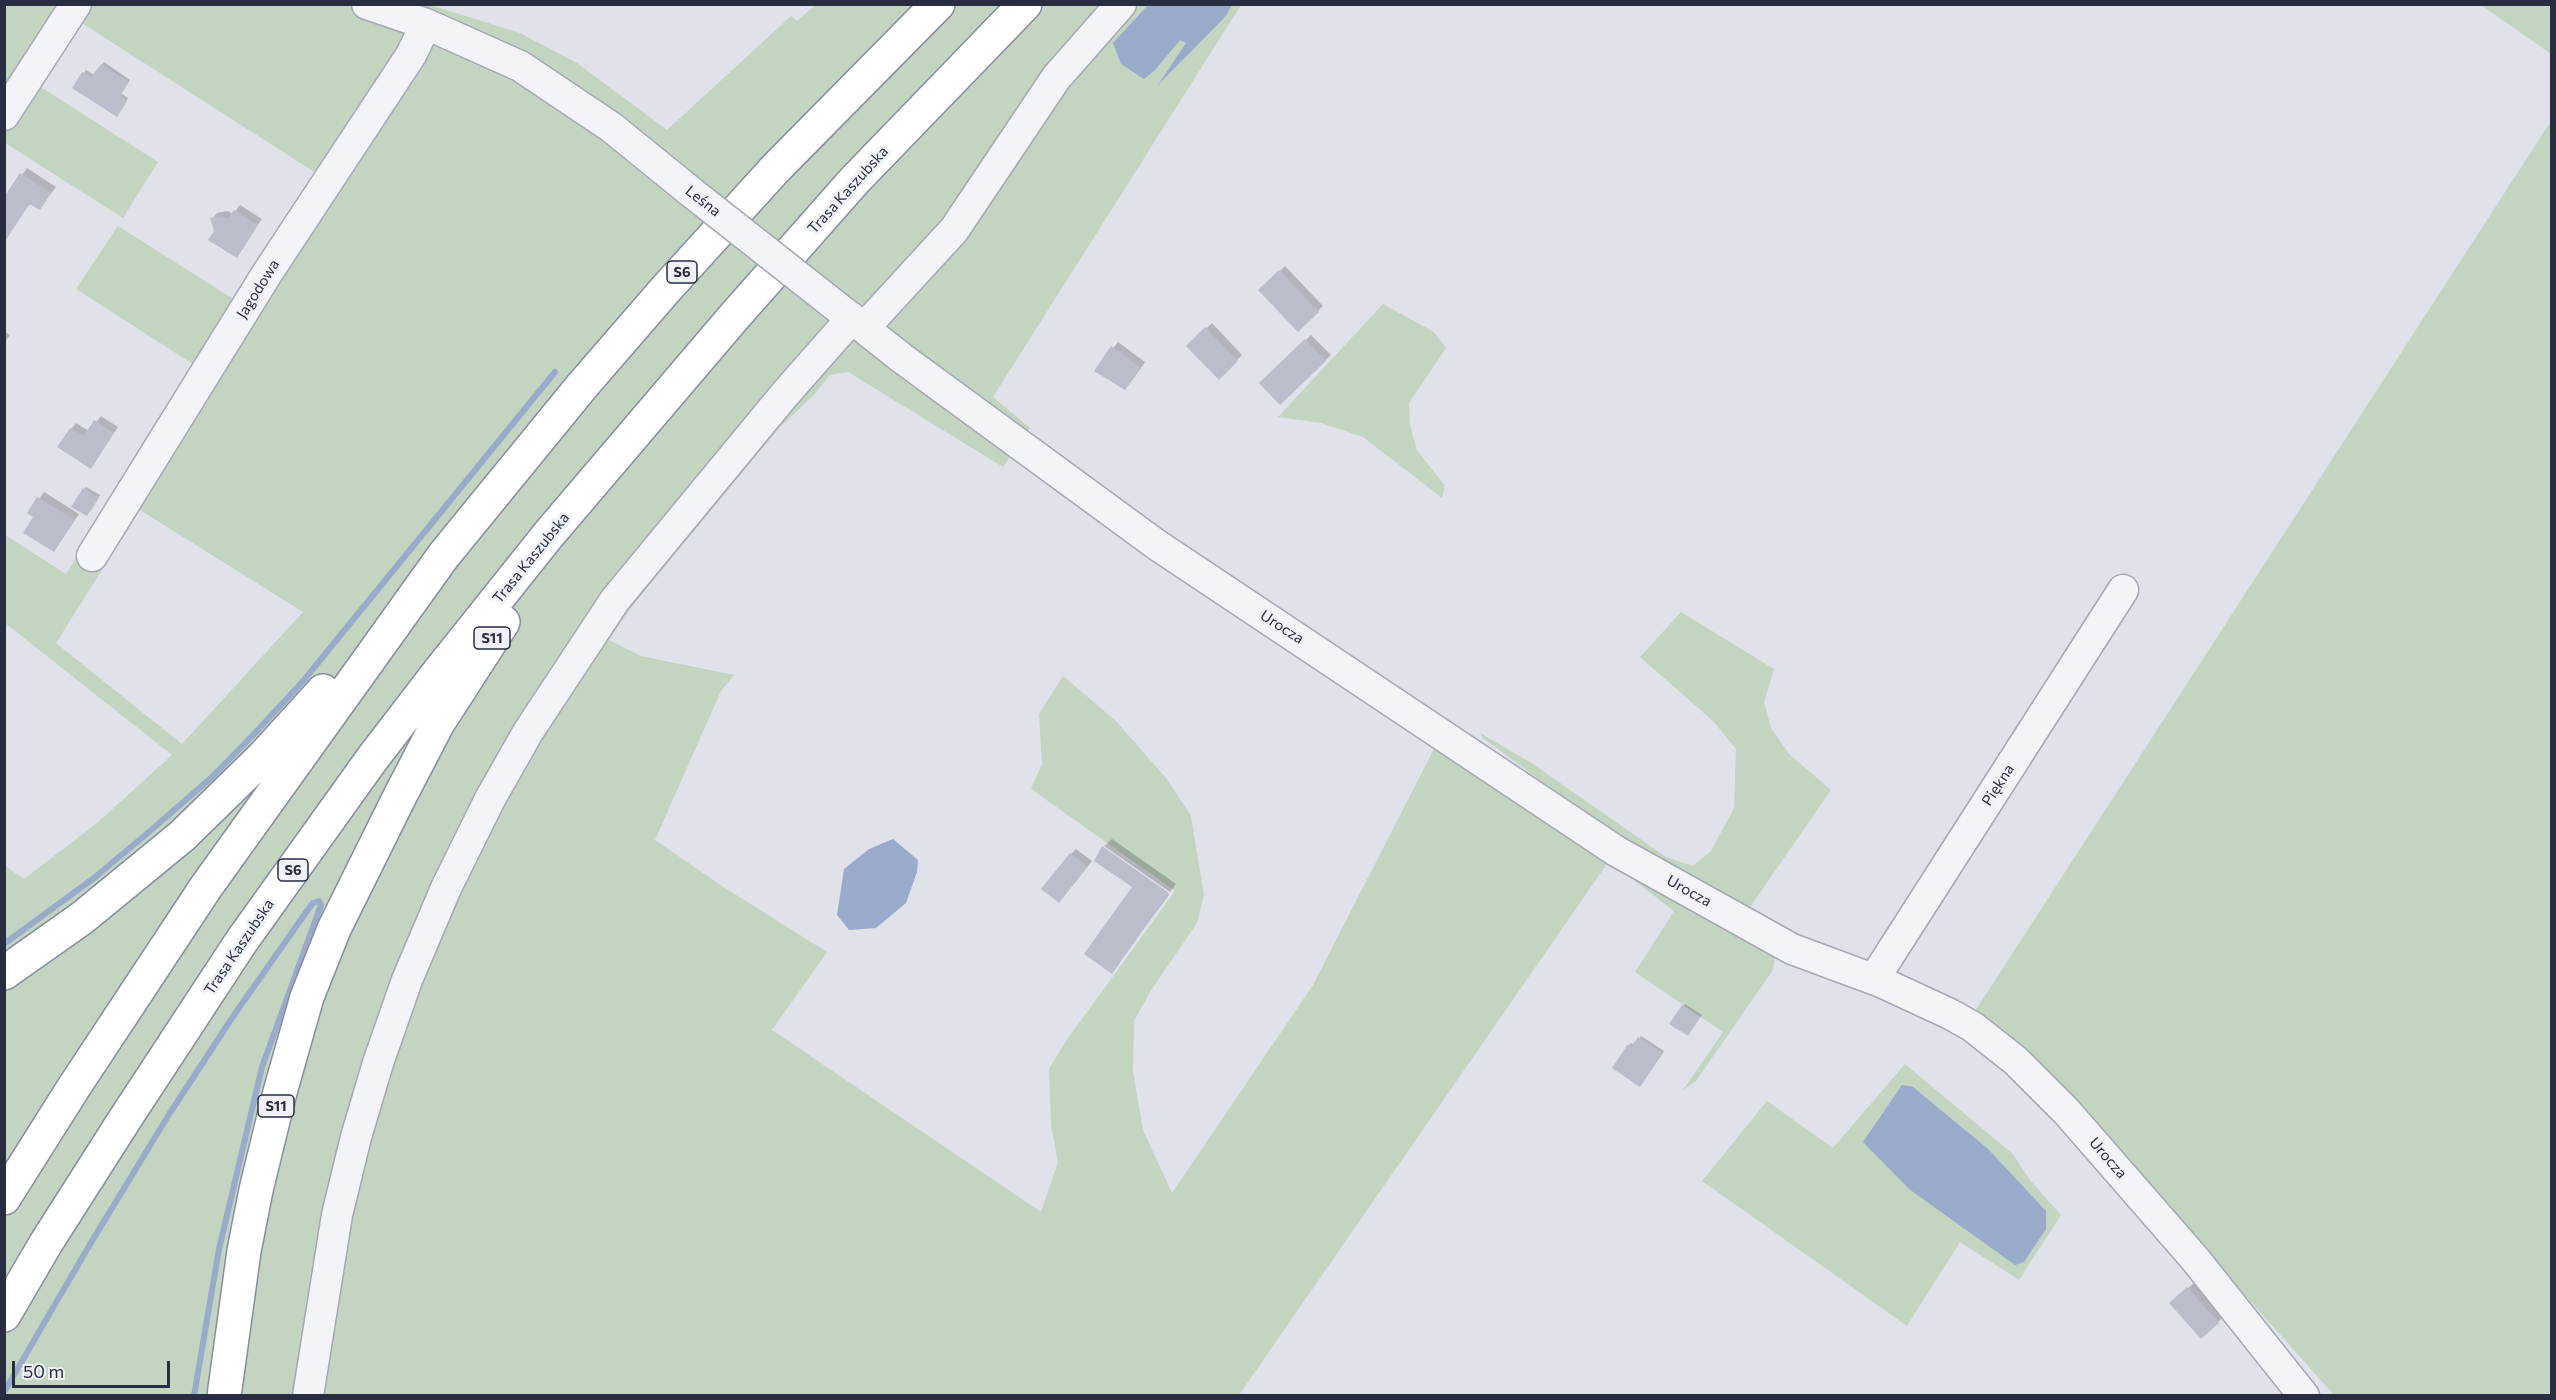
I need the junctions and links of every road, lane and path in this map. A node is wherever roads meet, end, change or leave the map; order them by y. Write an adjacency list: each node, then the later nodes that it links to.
1 (76, 4): 7 (street)
2 (367, 4): 6 (street, Leśna)
3 (938, 4): 11 (highway, S6)
4 (1025, 4): 10 (highway, Trasa Kaszubska / S6)
5 (1121, 4): 8 (street)
6 (426, 24): 8 (street, Leśna, bridge); 12 (street, Jagodowa)
7 (4, 115)
8 (858, 323): 9 (street, Leśna); 19 (street)
9 (1014, 441): 15 (street, Urocza)
10 (619, 452): 17 (highway, Trasa Kaszubska / S6); 18 (highway, S11)
11 (444, 555): 14 (highway); 16 (highway, S6)
12 (92, 556)
13 (2123, 590): 15 (street, Piękna)
14 (4, 973)
15 (1874, 980): 20 (street, Urocza)
16 (4, 1198)
17 (4, 1315)
18 (224, 1395)
19 (308, 1395)
20 (2304, 1395)

